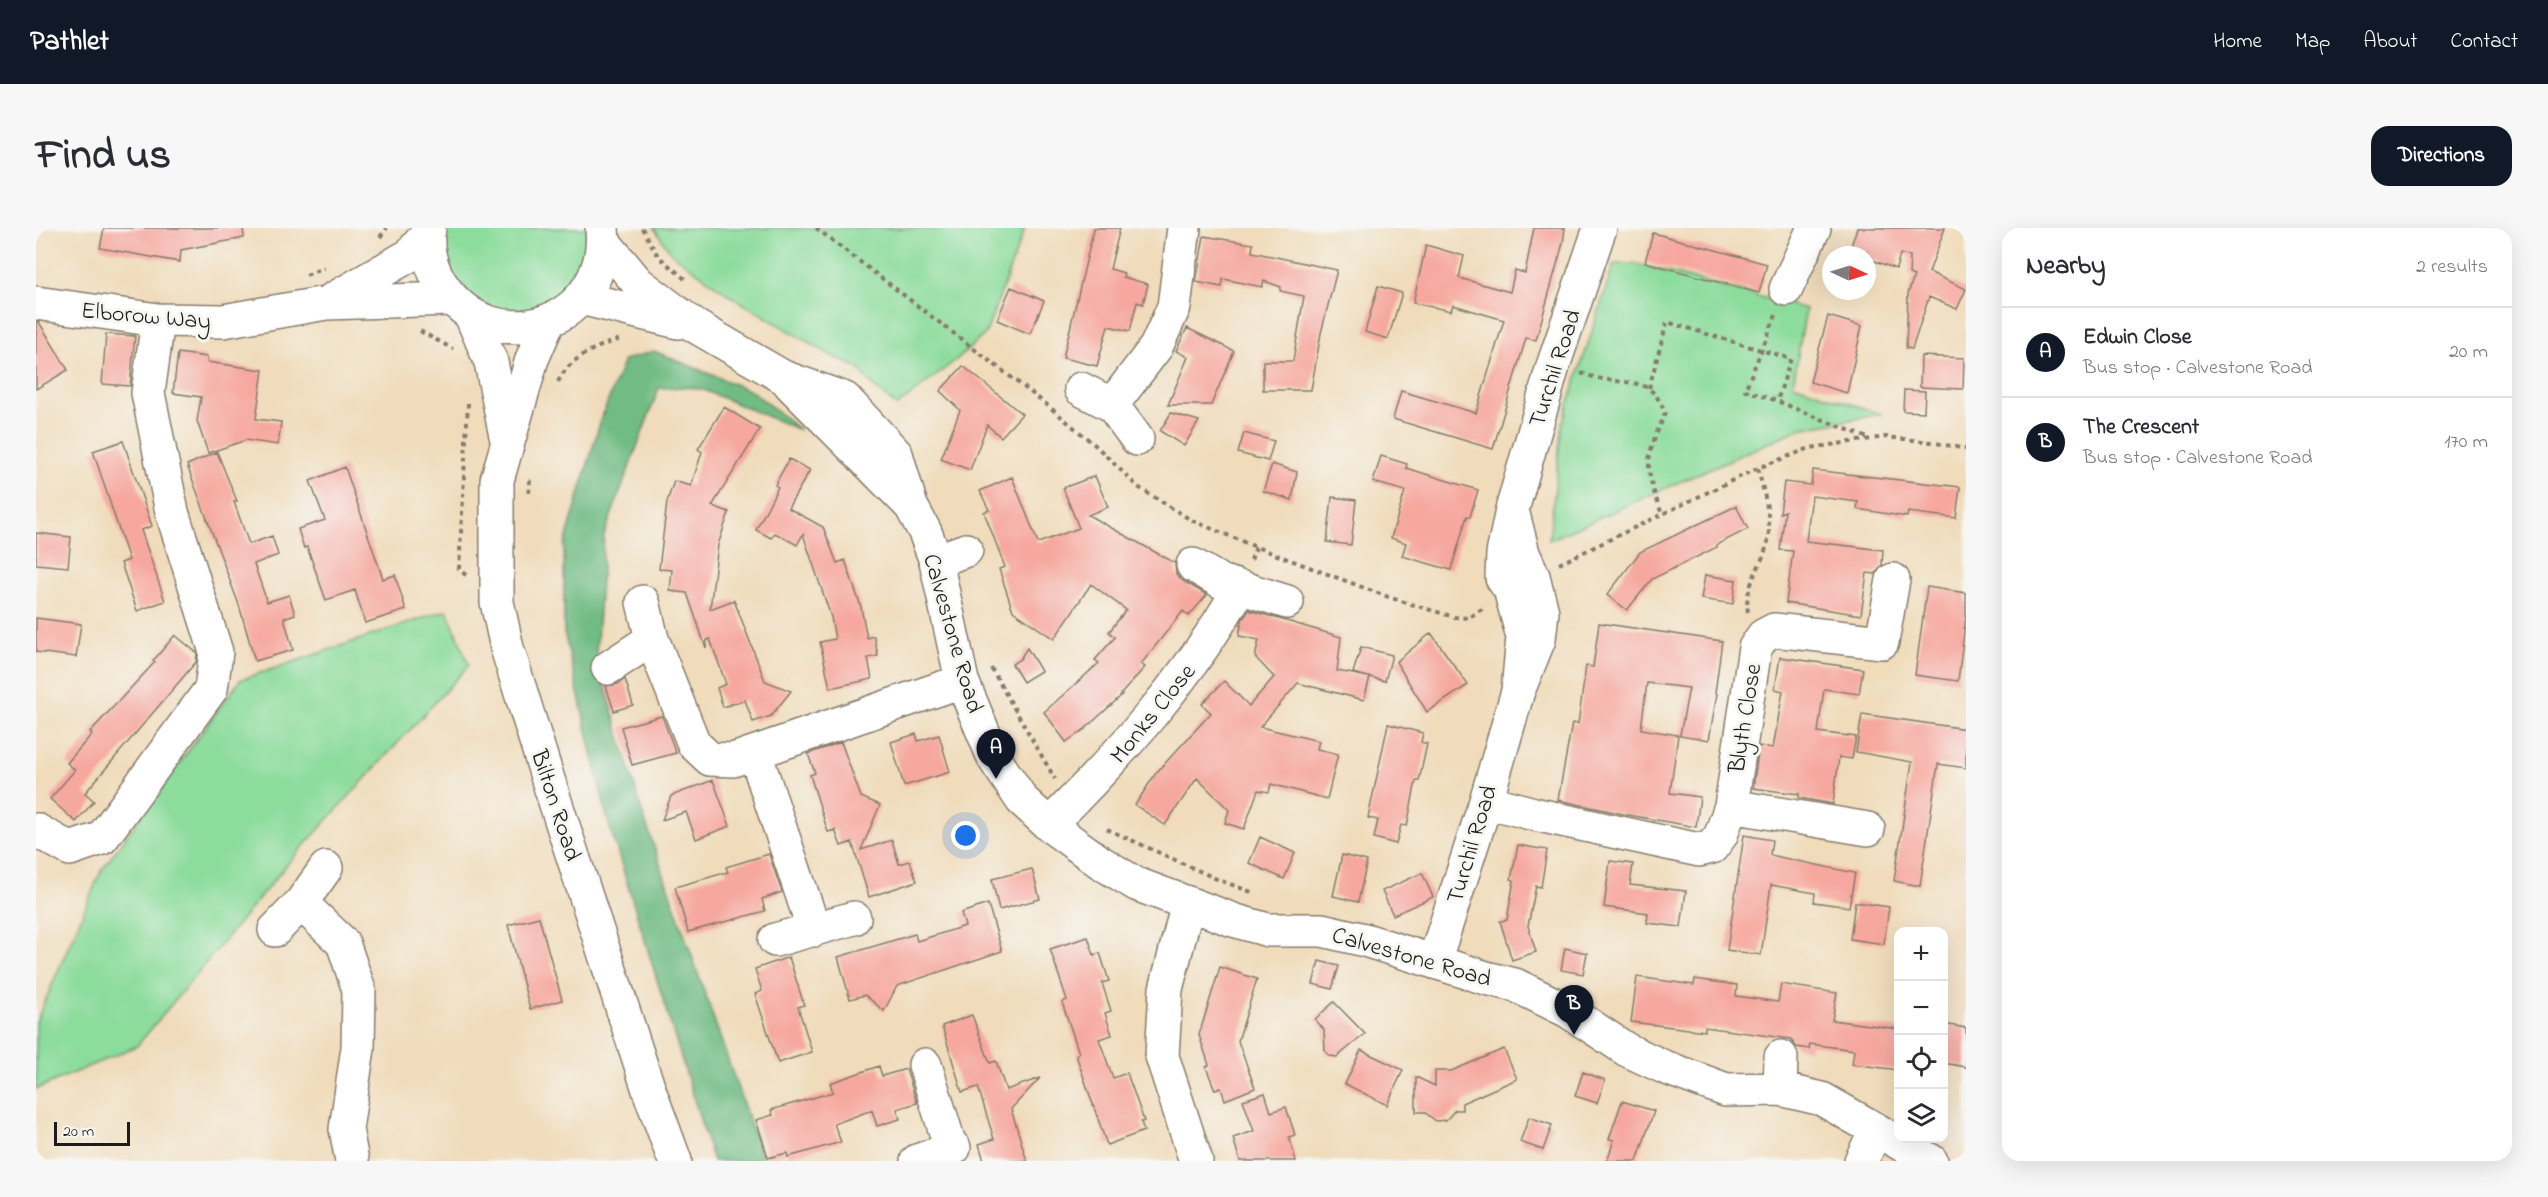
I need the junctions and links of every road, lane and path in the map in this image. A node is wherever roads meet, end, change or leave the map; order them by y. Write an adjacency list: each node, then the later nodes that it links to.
1 (387, 228): 10 (path)
2 (642, 228): 9 (path)
3 (816, 228): 42 (path)
4 (1184, 228): 31 (street)
5 (1600, 228): 24 (street, Turchil Road)
6 (1814, 228): 13 (street)
7 (429, 231): 10 (street, Elborow Way); 18 (street, Bilton Road)
8 (603, 234): 14 (street); 21 (street, Calvestone Road)
9 (658, 256)
10 (393, 265): 17 (street, Elborow Way)
11 (331, 266): 12 (path)
12 (305, 275)
13 (1786, 289): 22 (path)
14 (581, 298): 20 (street); 21 (street, Calvestone Road)
15 (407, 300): 17 (street, Elborow Way); 18 (street, Elborow Way); 23 (path)
16 (36, 303): 19 (street, Elborow Way)
17 (326, 303): 19 (street, Elborow Way)
18 (461, 307): 20 (street); 34 (street, Bilton Road)
19 (158, 320): 56 (street)
20 (548, 322): 34 (street, Bilton Road)
21 (695, 326): 50 (street, Calvestone Road)
22 (1761, 350): 26 (path); 30 (path); 30 (path)
23 (459, 358)
24 (1553, 366): 26 (path); 42 (street, Turchil Road)
25 (563, 371): 27 (path)
26 (1649, 388): 39 (path)
27 (554, 389)
28 (1081, 389): 31 (street)
29 (468, 397): 44 (path)
30 (1776, 401): 32 (path)
31 (1112, 405): 33 (street)
32 (1869, 438): 35 (path); 36 (path)
33 (1137, 439)
34 (507, 440): 44 (street, Bilton Road)
35 (1966, 449)
36 (1758, 468): 39 (path); 47 (path)
37 (531, 472): 38 (path)
38 (528, 496)
39 (1662, 514): 42 (path)
40 (1193, 565): 43 (street)
41 (1893, 580): 53 (street, Blyth Close)
42 (1522, 583): 52 (street, Turchil Road)
43 (1239, 589): 46 (street); 54 (street, Monks Close)
44 (498, 602): 70 (street, Bilton Road)
45 (643, 602): 48 (street)
46 (1287, 602)
47 (1750, 616)
48 (652, 639): 49 (street); 51 (street)
49 (608, 668)
50 (962, 681): 51 (street); 54 (street, Calvestone Road)
51 (755, 753): 62 (street)
52 (1486, 801): 53 (street, Blyth Close); 64 (street, Turchil Road)
53 (1731, 806): 55 (street, Blyth Close)
54 (1049, 825): 59 (street, Calvestone Road)
55 (1868, 829)
56 (36, 830)
57 (326, 868): 58 (street)
58 (301, 903): 61 (street); 69 (street)
59 (1188, 903): 64 (street, Calvestone Road); 72 (street)
60 (854, 918): 62 (street)
61 (275, 930)
62 (814, 930): 63 (street)
63 (775, 940)
64 (1434, 962): 67 (street, Calvestone Road)
65 (1781, 1057): 67 (street)
66 (925, 1065): 71 (street)
67 (1779, 1089): 68 (street, Calvestone Road)
68 (1875, 1132): 73 (street); 74 (street, Calvestone Road)
69 (352, 1161)
70 (675, 1161)
71 (919, 1161)
72 (1196, 1161)
73 (1861, 1161)
74 (1930, 1161)

